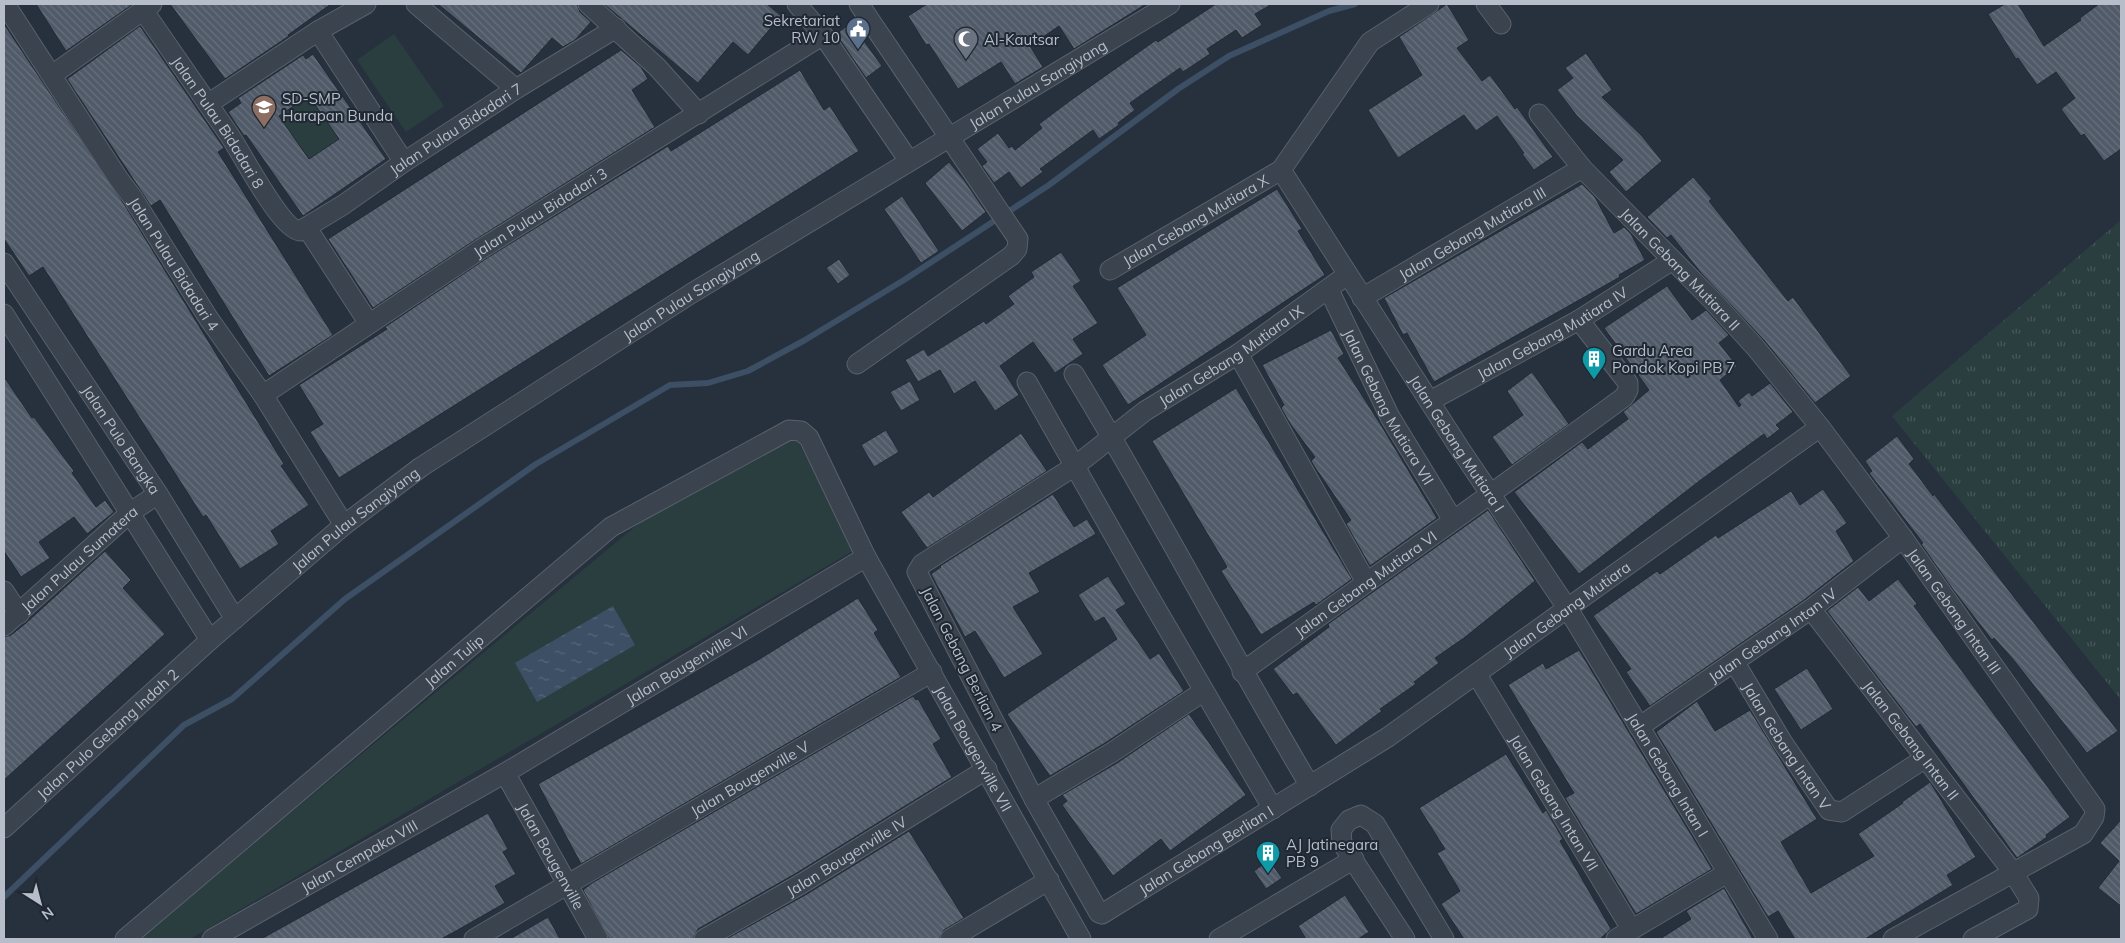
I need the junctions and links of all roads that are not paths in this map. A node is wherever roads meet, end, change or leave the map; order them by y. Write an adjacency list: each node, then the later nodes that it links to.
1 (5, 4): 15 (street, Jalan Pulau Bidadari 4)
2 (366, 4): 13 (street)
3 (416, 4): 16 (street)
4 (588, 4): 12 (street)
5 (797, 4): 14 (street)
6 (1170, 4): 20 (street, Jalan Pulau Sangiyang)
7 (1429, 4): 24 (street, Jalan Gebang Mutiara X)
8 (1486, 4): 11 (street)
9 (866, 6): 20 (street)
10 (147, 7): 15 (street); 17 (street, Jalan Pulau Bidadari 8)
11 (1501, 24)
12 (616, 28): 16 (street, Jalan Pulau Bidadari 7); 18 (street)
13 (318, 31): 17 (street); 22 (street)
14 (823, 36): 18 (street, Jalan Pulau Bidadari 3); 21 (street)
15 (52, 75): 39 (street, Jalan Pulau Bidadari 4)
16 (516, 89): 22 (street, Jalan Pulau Bidadari 7)
17 (208, 104): 25 (street, Jalan Pulau Bidadari 8)
18 (699, 114): 34 (street, Jalan Pulau Bidadari 3)
19 (1539, 114): 23 (street, Jalan Gebang Mutiara II)
20 (949, 138): 21 (street, Jalan Pulau Sangiyang); 36 (street)
21 (909, 161): 49 (street, Jalan Pulau Sangiyang)
22 (404, 162): 25 (street, Jalan Pulau Bidadari 7)
23 (1582, 168): 26 (street, Jalan Gebang Mutiara II); 31 (street, Jalan Gebang Mutiara III)
24 (1281, 170): 28 (street, Jalan Gebang Mutiara X); 29 (street, Jalan Gebang Mutiara X)
25 (302, 229): 34 (street, Jalan Pulau Bidadari 8)
26 (1671, 261): 33 (street, Jalan Gebang Mutiara IV); 41 (street, Jalan Gebang Mutiara II)
27 (4, 263): 45 (street, Jalan Pulo Bangka)
28 (1110, 270)
29 (1348, 275): 30 (street, Jalan Gebang Mutiara IX); 31 (street, Jalan Gebang Mutiara I)
30 (1329, 290): 35 (street, Jalan Gebang Mutiara IX); 48 (street, Jalan Gebang Mutiara VII)
31 (1362, 298): 40 (street, Jalan Gebang Mutiara I)
32 (4, 314): 47 (street, Jalan Pulo Bangka)
33 (1579, 320): 40 (street, Jalan Gebang Mutiara IV); 46 (street, Jalan Gebang Mutiara VI)
34 (368, 322): 39 (street, Jalan Pulau Bidadari 3)
35 (1238, 354): 42 (street, Jalan Gebang Mutiara IX); 52 (street)
36 (857, 364)
37 (1074, 374): 42 (street)
38 (1027, 382): 44 (street)
39 (262, 395): 49 (street, Jalan Pulau Bidadari 4)
40 (1430, 401): 46 (street, Jalan Gebang Mutiara I)
41 (1820, 427): 50 (street, Jalan Gebang Intan III); 54 (street, Jalan Gebang Mutiara)
42 (1111, 435): 44 (street, Jalan Gebang Berlian 4); 62 (street)
43 (810, 438): 51 (street, Jalan Bougenville VII); 80 (street, Jalan Tulip)
44 (1075, 466): 64 (street); 70 (street, Jalan Gebang Berlian 4)
45 (158, 494): 47 (street, Jalan Pulau Sumatera); 57 (street, Jalan Pulo Bangka)
46 (1491, 495): 48 (street, Jalan Gebang Mutiara VI); 54 (street, Jalan Gebang Mutiara I)
47 (131, 512): 56 (street, Jalan Pulau Sumatera); 59 (street, Jalan Pulo Bangka)
48 (1453, 520): 52 (street, Jalan Gebang Mutiara VI)
49 (344, 525): 57 (street, Jalan Pulau Sangiyang)
50 (1903, 538): 55 (street, Jalan Gebang Intan IV); 74 (street, Jalan Gebang Intan III)
51 (866, 557): 61 (street, Jalan Bougenville VII); 68 (street, Jalan Bougenville VI)
52 (1366, 582): 62 (street, Jalan Gebang Mutiara VI)
53 (4, 591): 56 (street)
54 (1568, 609): 63 (street, Jalan Gebang Mutiara); 65 (street, Jalan Gebang Intan I)
55 (1811, 609): 60 (street, Jalan Gebang Intan IV); 66 (street, Jalan Gebang Intan II)
56 (19, 614): 58 (street, Jalan Pulau Sumatera)
57 (235, 618): 59 (street, Jalan Pulau Sangiyang)
58 (4, 626)
59 (210, 640): 72 (street, Jalan Pulo Gebang Indah 2)
60 (1735, 663): 65 (street, Jalan Gebang Intan IV); 66 (street, Jalan Gebang Intan V)
61 (932, 672): 67 (street, Jalan Bougenville VII); 77 (street, Jalan Bougenville V)
62 (1242, 672): 69 (street)
63 (1477, 675): 69 (street, Jalan Gebang Mutiara); 78 (street, Jalan Gebang Intan VII)
64 (1204, 690): 70 (street); 71 (street)
65 (1639, 728): 75 (street, Jalan Gebang Intan I)
66 (1924, 759): 74 (street, Jalan Gebang Intan II)
67 (987, 769): 76 (street, Jalan Bougenville VII); 84 (street, Jalan Bougenville IV)
68 (505, 773): 77 (street, Jalan Bougenville); 81 (street, Jalan Cempaka VIII)
69 (1310, 786): 71 (street, Jalan Gebang Berlian I)
70 (1034, 799): 71 (street, Jalan Gebang Berlian I)
71 (1273, 809)
72 (4, 828)
73 (1354, 859): 79 (street); 87 (street); 88 (street)
74 (2012, 871): 90 (street); 91 (street, Jalan Gebang Intan II)
75 (1727, 873): 78 (street); 89 (street, Jalan Gebang Intan I)
76 (1049, 880): 85 (street); 86 (street, Jalan Bougenville VII)
77 (566, 884): 82 (street, Jalan Bougenville V); 83 (street, Jalan Bougenville)
78 (1624, 934)
79 (1223, 938)
80 (125, 939)
81 (212, 939)
82 (474, 939)
83 (598, 939)
84 (704, 939)
85 (950, 939)
86 (1082, 939)
87 (1405, 939)
88 (1444, 939)
89 (1768, 939)
90 (1893, 939)
91 (1973, 939)

